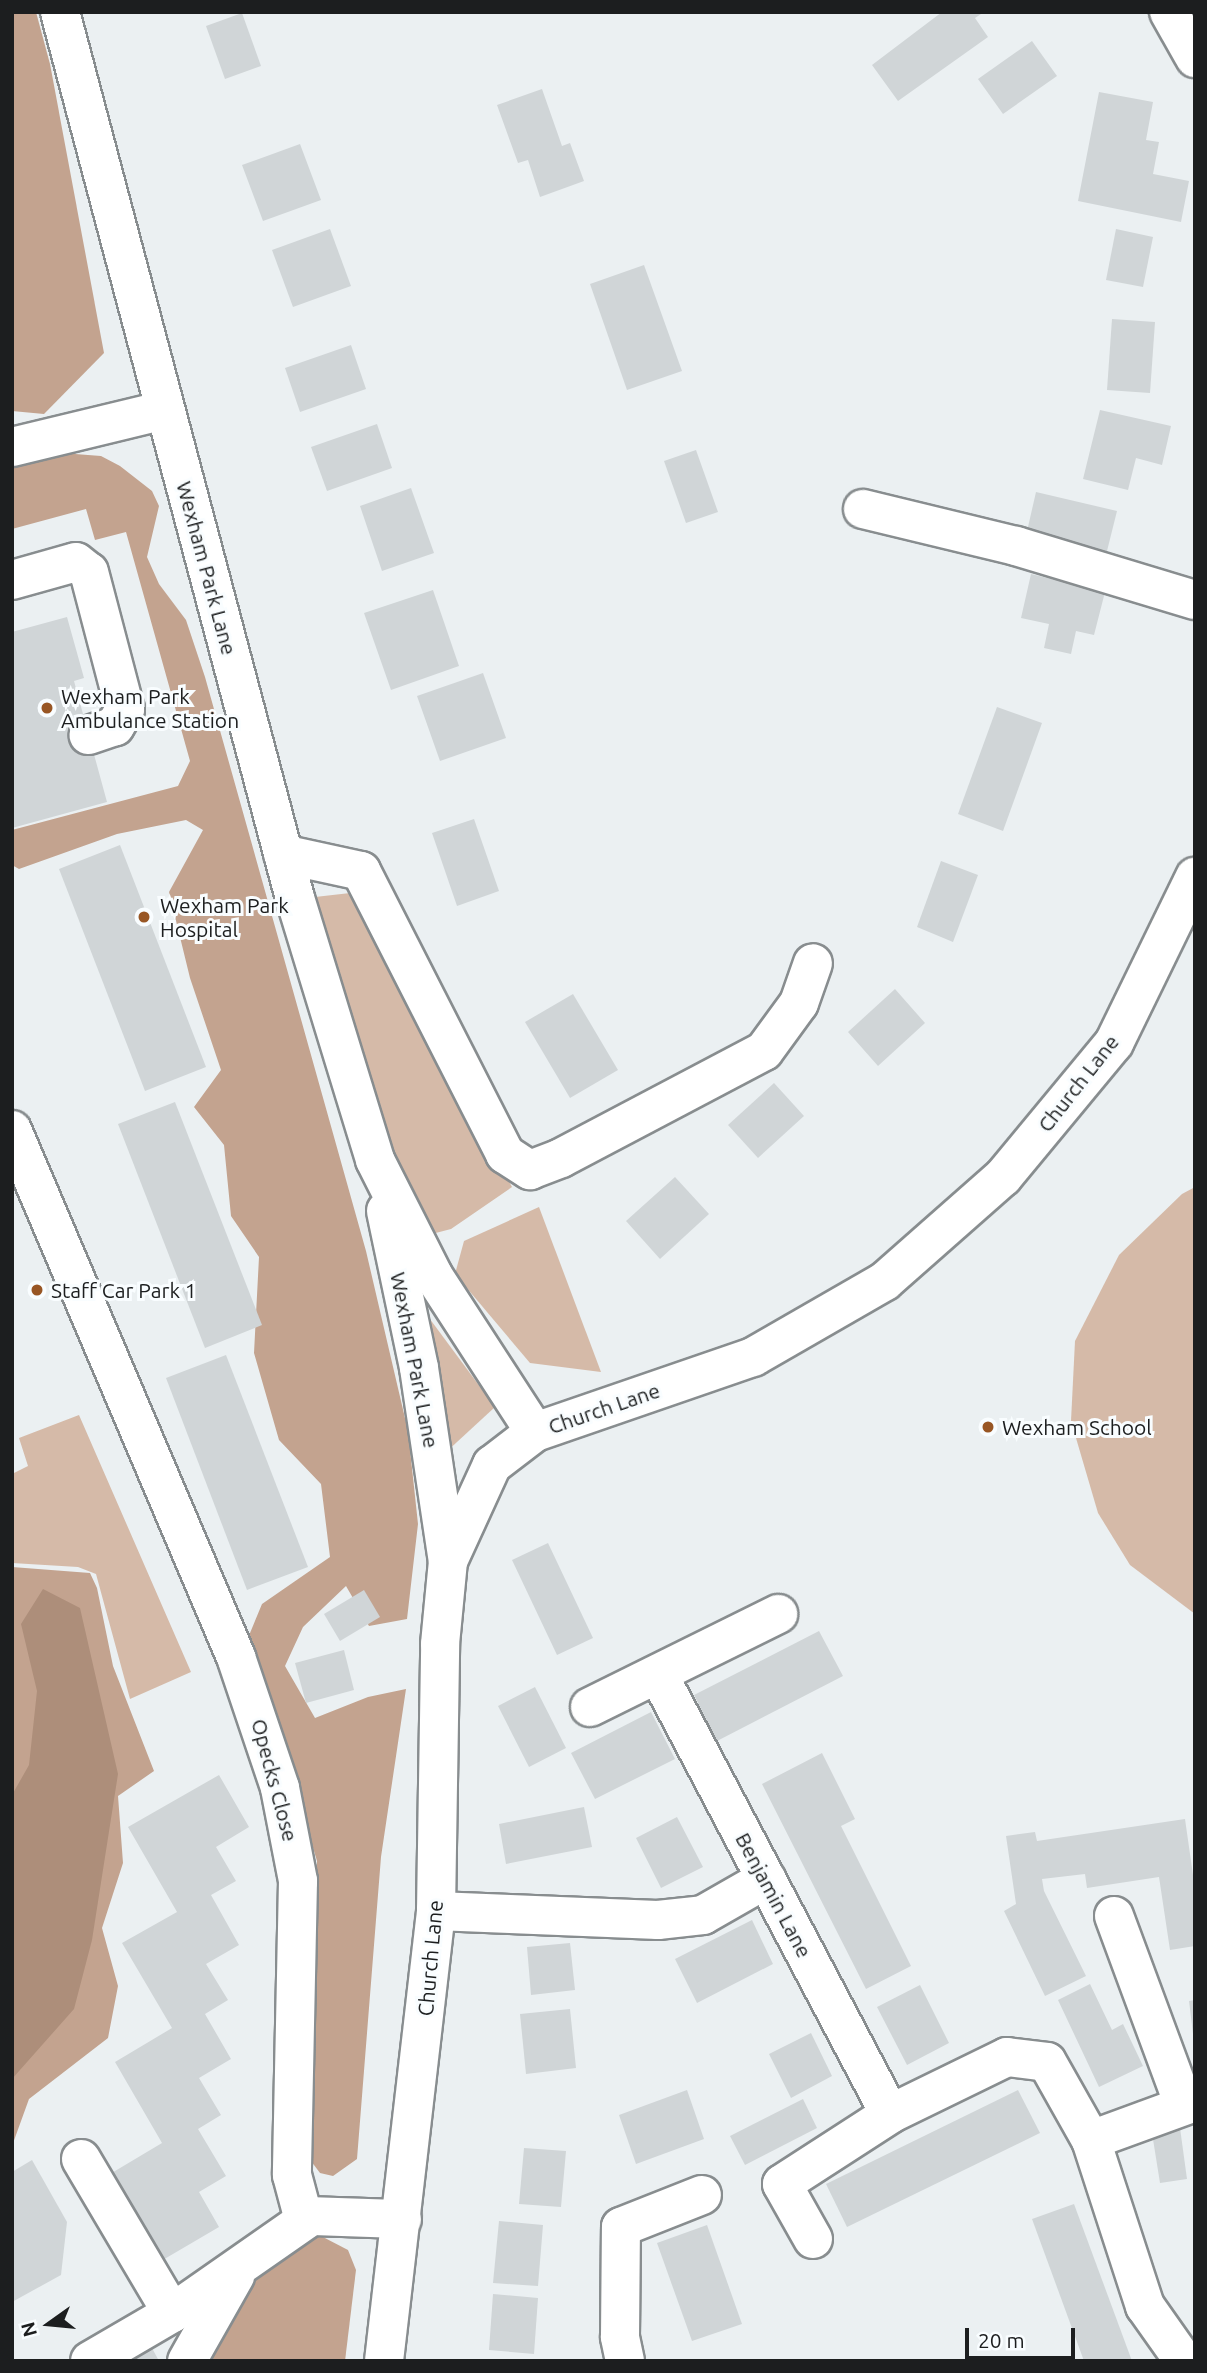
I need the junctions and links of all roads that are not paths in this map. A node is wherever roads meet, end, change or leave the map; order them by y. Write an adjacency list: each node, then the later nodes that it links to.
1 (60, 12): 4 (street, Wexham Park Lane)
2 (1169, 12): 3 (street)
3 (1195, 58)
4 (165, 411): 5 (street); 10 (street, Wexham Park Lane)
5 (12, 447)
6 (863, 509): 8 (street)
7 (12, 580): 9 (street)
8 (1195, 600)
9 (89, 735)
10 (283, 854): 12 (street); 14 (street, Wexham Park Lane)
11 (1195, 877): 16 (street, Church Lane)
12 (813, 963)
13 (12, 1130): 15 (street, Opecks Close)
14 (375, 1160): 16 (street, Wexham Park Lane); 17 (street, Wexham Park Lane)
15 (25, 1198): 30 (street, Opecks Close)
16 (535, 1432): 17 (street, Church Lane)
17 (448, 1561): 22 (street, Church Lane)
18 (778, 1614): 19 (street)
19 (659, 1676): 20 (street); 21 (street, Benjamin Lane)
20 (590, 1707)
21 (766, 1880): 22 (street); 25 (street, Benjamin Lane)
22 (436, 1911): 29 (street, Church Lane)
23 (1114, 1916): 24 (street)
24 (1189, 2102): 26 (street)
25 (890, 2114): 26 (street); 31 (street)
26 (1091, 2140): 39 (street)
27 (81, 2159): 33 (street)
28 (702, 2195): 38 (street)
29 (402, 2219): 30 (street); 37 (street, Church Lane)
30 (304, 2220): 32 (street)
31 (813, 2239)
32 (239, 2268): 33 (street); 36 (street)
33 (161, 2320): 34 (street); 35 (street)
34 (90, 2361)
35 (168, 2361)
36 (187, 2361)
37 (384, 2361)
38 (625, 2361)
39 (1188, 2361)

